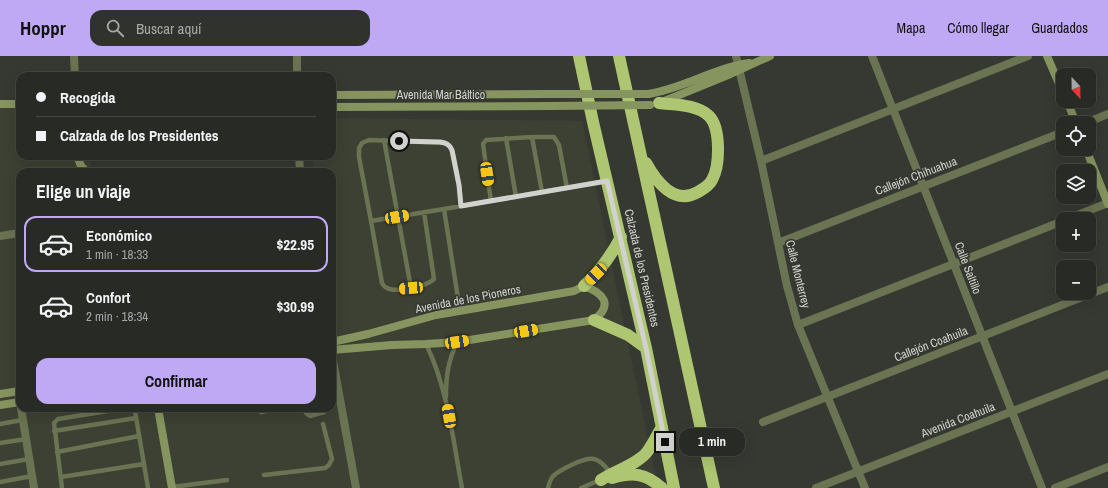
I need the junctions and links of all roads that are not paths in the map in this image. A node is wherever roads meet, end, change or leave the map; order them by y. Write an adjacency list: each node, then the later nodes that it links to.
1 (74, 56): 10 (street)
2 (297, 56): 11 (street)
3 (579, 56): 28 (highway, Calzada de los Presidentes)
4 (619, 56): 25 (highway, Calzada de los Presidentes)
5 (770, 56): 9 (street)
6 (872, 56): 18 (street, Calle Saltillo)
7 (1028, 56): 18 (street)
8 (1047, 56): 12 (street)
9 (738, 64): 13 (street, Avenida Mar Báltico, bridge); 16 (street); 27 (street, Calle Monterrey)
10 (75, 72)
11 (297, 72)
12 (1056, 77)
13 (336, 95)
14 (0, 104): 15 (street)
15 (16, 104)
16 (654, 104): 17 (street, Avenida Mar Báltico, bridge); 25 (highway)
17 (336, 107)
18 (892, 109): 27 (street); 29 (street, Calle Saltillo)
19 (1108, 114): 20 (street)
20 (1096, 119)
21 (1056, 135): 29 (street, Callejón Chihuahua)
22 (532, 137): 23 (lane); 30 (lane); 31 (lane)
23 (506, 138): 32 (lane); 33 (lane)
24 (384, 140): 35 (lane); 39 (lane); 40 (lane)
25 (641, 155): 108 (highway, Calzada de los Presidentes)
26 (1089, 156): 34 (street)
27 (761, 161): 45 (street, Calle Monterrey)
28 (607, 181): 30 (lane); 44 (highway, Calzada de los Presidentes)
29 (923, 186): 45 (street, Callejón Chihuahua); 46 (street, Calle Saltillo)
30 (567, 188): 31 (lane)
31 (542, 192): 32 (lane)
32 (516, 197): 33 (lane)
33 (491, 201): 35 (lane)
34 (1108, 204): 38 (street)
35 (461, 206): 36 (lane)
36 (444, 209): 37 (lane); 50 (lane)
37 (424, 212): 39 (lane); 49 (lane)
38 (1086, 212)
39 (397, 217): 40 (lane); 49 (lane)
40 (371, 221): 49 (lane)
41 (1056, 224): 46 (street)
42 (16, 234): 43 (street)
43 (0, 236)
44 (621, 237): 47 (highway); 59 (highway, Calzada de los Presidentes)
45 (778, 243): 52 (street, Calle Monterrey)
46 (954, 264): 52 (street); 54 (street, Calle Saltillo)
47 (584, 286): 50 (street, Avenida de los Pioneros); 51 (street)
48 (1108, 287): 54 (street, Callejón Coahuila)
49 (411, 288)
50 (460, 311): 53 (street, Avenida de los Pioneros)
51 (594, 320): 56 (street); 59 (highway)
52 (798, 324): 64 (street, Calle Monterrey)
53 (389, 329): 55 (street, Avenida de los Pioneros); 57 (street)
54 (982, 336): 64 (street, Callejón Coahuila); 75 (street, Calle Saltillo)
55 (336, 341)
56 (457, 342): 58 (street); 65 (lane)
57 (392, 344): 58 (street); 60 (street)
58 (426, 344): 65 (lane)
59 (646, 348): 81 (highway, Calzada de los Presidentes)
60 (336, 350)
61 (1108, 374): 75 (street, Avenida Coahuila)
62 (16, 391): 63 (street)
63 (0, 394)
64 (828, 397): 78 (street, Callejón Coahuila); 91 (street, Calle Monterrey)
65 (446, 400): 103 (lane)
66 (336, 402): 102 (street)
67 (16, 404): 68 (street)
68 (0, 405)
69 (21, 412): 77 (street)
70 (101, 412): 82 (lane)
71 (135, 412): 76 (lane)
72 (159, 412): 98 (street)
73 (306, 412): 74 (lane)
74 (324, 412)
75 (1012, 412): 91 (street, Avenida Coahuila); 111 (street, Calle Saltillo)
76 (136, 418): 82 (lane); 83 (lane)
77 (22, 420): 79 (lane); 84 (street)
78 (763, 422)
79 (0, 424)
80 (323, 424): 92 (lane)
81 (662, 426): 94 (highway); 107 (highway, Calzada de los Presidentes)
82 (54, 431): 86 (lane)
83 (139, 436): 86 (lane); 89 (lane)
84 (26, 439): 85 (lane); 87 (street)
85 (0, 443)
86 (57, 452): 95 (lane)
87 (29, 459): 88 (lane); 93 (street)
88 (0, 464)
89 (144, 464): 95 (lane); 101 (lane)
90 (1108, 467): 112 (street)
91 (858, 472): 109 (street, Avenida Coahuila); 110 (street, Calle Monterrey)
92 (264, 475)
93 (32, 476): 97 (lane); 99 (street)
94 (606, 476): 104 (lane); 105 (lane); 106 (highway)
95 (61, 477): 100 (lane)
96 (227, 480): 98 (lane)
97 (0, 482)
98 (172, 487)
99 (34, 488)
100 (62, 488)
101 (148, 488)
102 (356, 488)
103 (462, 488)
104 (548, 488)
105 (581, 488)
106 (662, 488)
107 (674, 488)
108 (714, 488)
109 (816, 488)
110 (865, 488)
111 (1042, 488)
112 (1055, 488)

